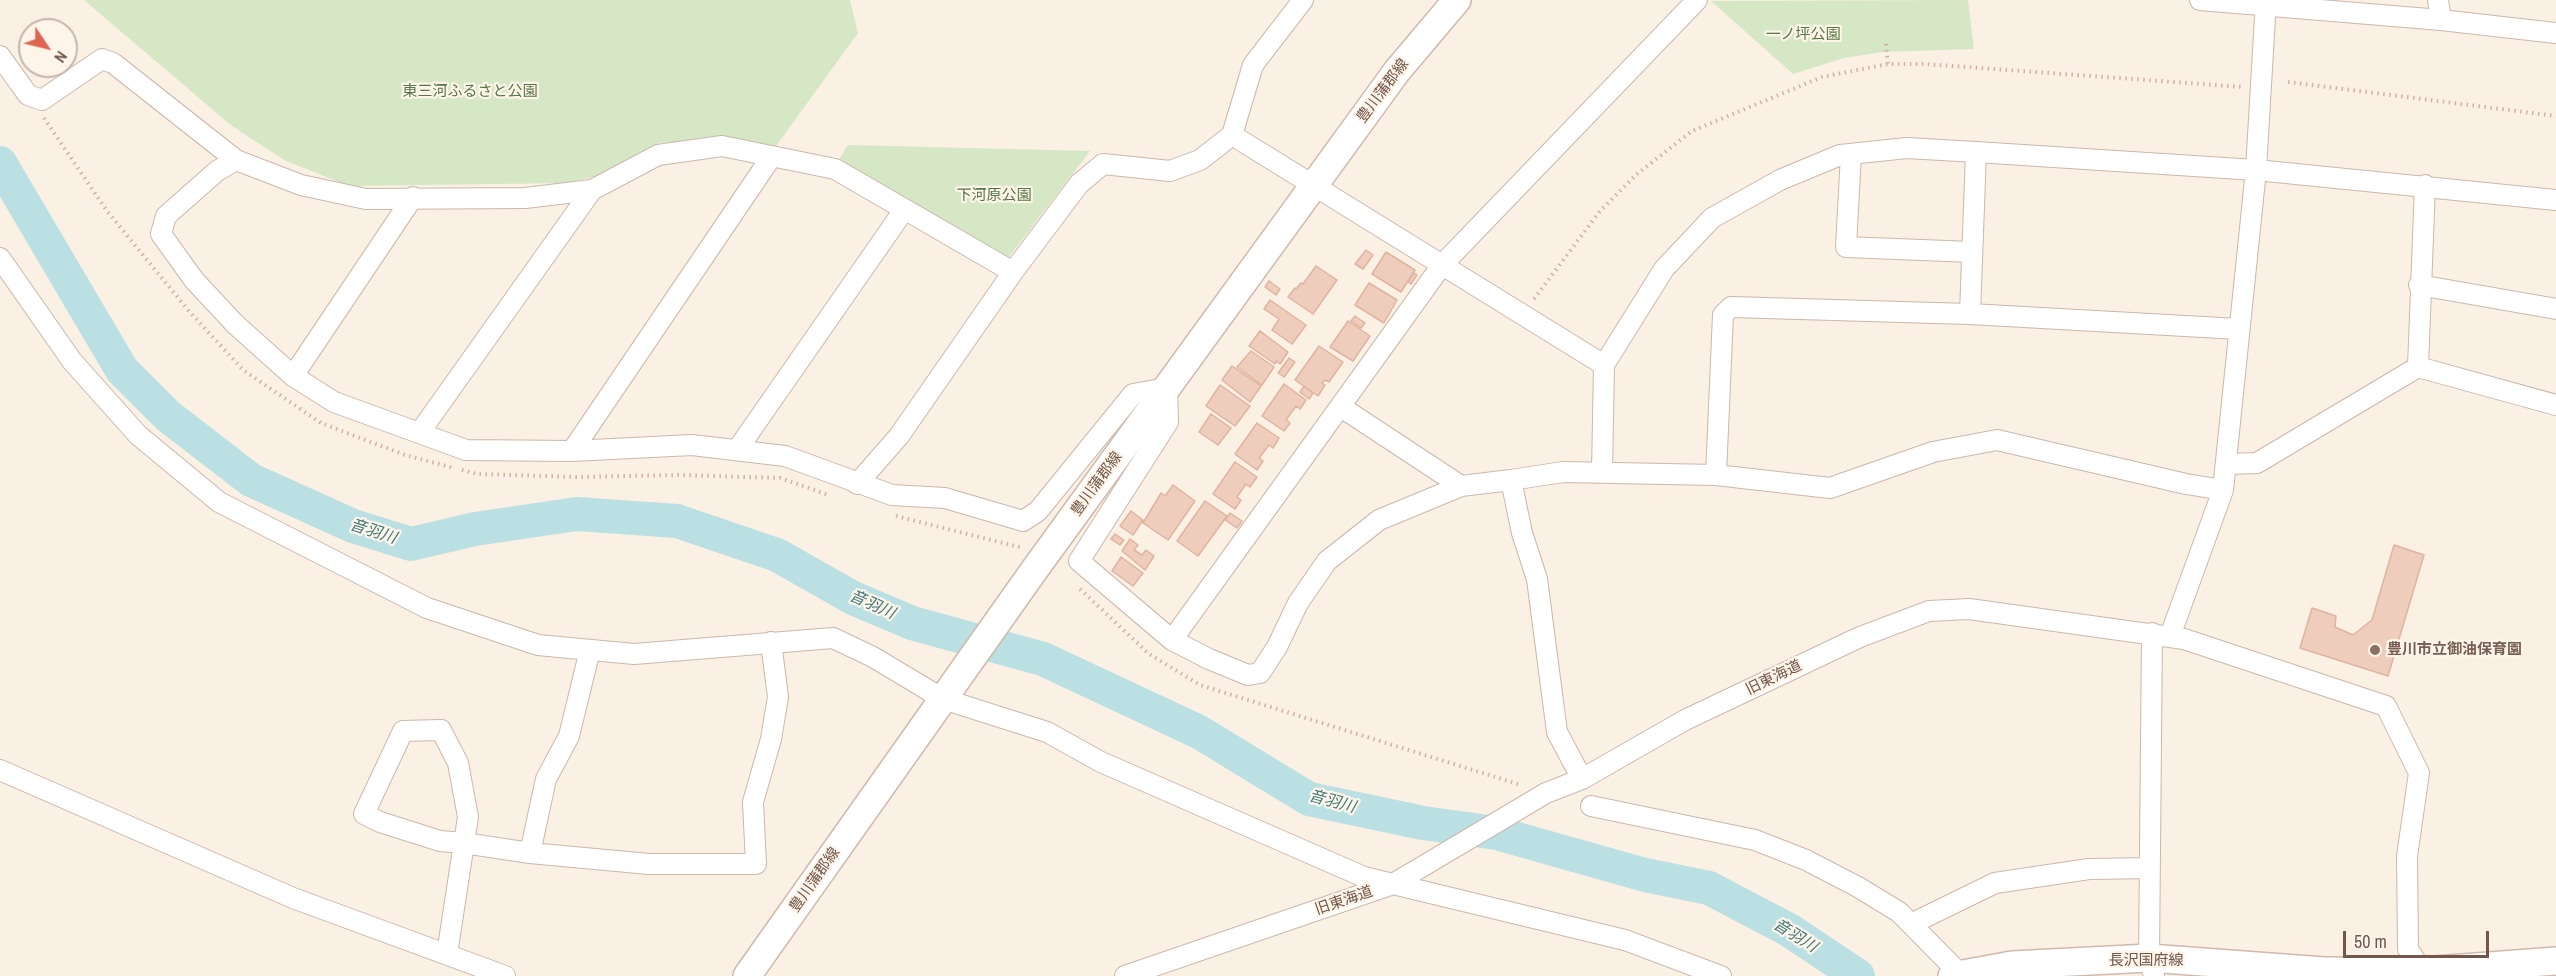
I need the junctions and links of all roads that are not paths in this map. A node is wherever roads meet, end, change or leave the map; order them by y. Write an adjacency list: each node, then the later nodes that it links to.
1 (1303, 0): 10 (street)
2 (1457, 0): 16 (main road, 豊川蒲郡線)
3 (1697, 0): 24 (street)
4 (2200, 0): 6 (street)
5 (2438, 0): 7 (street)
6 (2266, 3): 7 (street); 15 (street)
7 (2441, 20): 8 (street)
8 (2556, 33)
9 (0, 56): 14 (street)
10 (1232, 135): 16 (street); 25 (street)
11 (1976, 152): 12 (street); 15 (street); 22 (street)
12 (1851, 154): 22 (street); 30 (street)
13 (772, 156): 18 (street); 21 (street); 38 (street)
14 (236, 160): 19 (street); 32 (street)
15 (2256, 170): 17 (street); 29 (street)
16 (1314, 185): 24 (street); 33 (main road, 豊川蒲郡線)
17 (2425, 185): 20 (street); 26 (street)
18 (592, 190): 19 (street); 36 (street)
19 (413, 198): 32 (street)
20 (2556, 200)
21 (904, 210): 25 (street); 37 (street)
22 (1972, 252): 28 (street)
23 (0, 258): 49 (street)
24 (1442, 265): 30 (street); 35 (street)
25 (1013, 272): 43 (street)
26 (2419, 285): 27 (street); 31 (street)
27 (2556, 309)
28 (1970, 314): 29 (street); 41 (street)
29 (2239, 329): 39 (street)
30 (1604, 365): 40 (street)
31 (2418, 367): 34 (street); 39 (street)
32 (292, 376): 36 (street)
33 (1167, 388): 43 (street); 47 (street); 50 (main road, 豊川蒲郡線)
34 (2556, 405)
35 (1341, 407): 44 (street); 47 (street)
36 (420, 432): 38 (street)
37 (737, 450): 38 (street); 43 (street)
38 (572, 451)
39 (2226, 464): 45 (street)
40 (1602, 472): 41 (street); 42 (street)
41 (1716, 475): 45 (street)
42 (1511, 480): 44 (street); 52 (street)
43 (857, 484)
44 (1461, 486): 47 (street)
45 (2223, 490): 46 (street)
46 (2161, 635): 52 (street, 旧東海道); 56 (street); 62 (street, 旧東海道)
47 (1172, 640)
48 (771, 642): 49 (street); 50 (street); 55 (street)
49 (590, 650): 55 (street)
50 (946, 694): 57 (street); 65 (main road, 豊川蒲郡線)
51 (0, 770): 59 (street)
52 (1582, 779): 57 (street, 旧東海道)
53 (1591, 806): 58 (street)
54 (464, 843): 54 (street); 55 (street); 59 (street)
55 (530, 853)
56 (2150, 868): 58 (street); 61 (street)
57 (1400, 880): 66 (street, 旧東海道); 67 (street)
58 (1911, 924): 63 (street)
59 (447, 954): 64 (street)
60 (2556, 961): 62 (main road, 長沢国府線)
61 (2152, 967): 62 (main road, 長沢国府線); 63 (main road, 長沢国府線)
62 (2422, 971)
63 (1958, 975)
64 (505, 976)
65 (747, 976)
66 (1125, 976)
67 (1720, 976)

